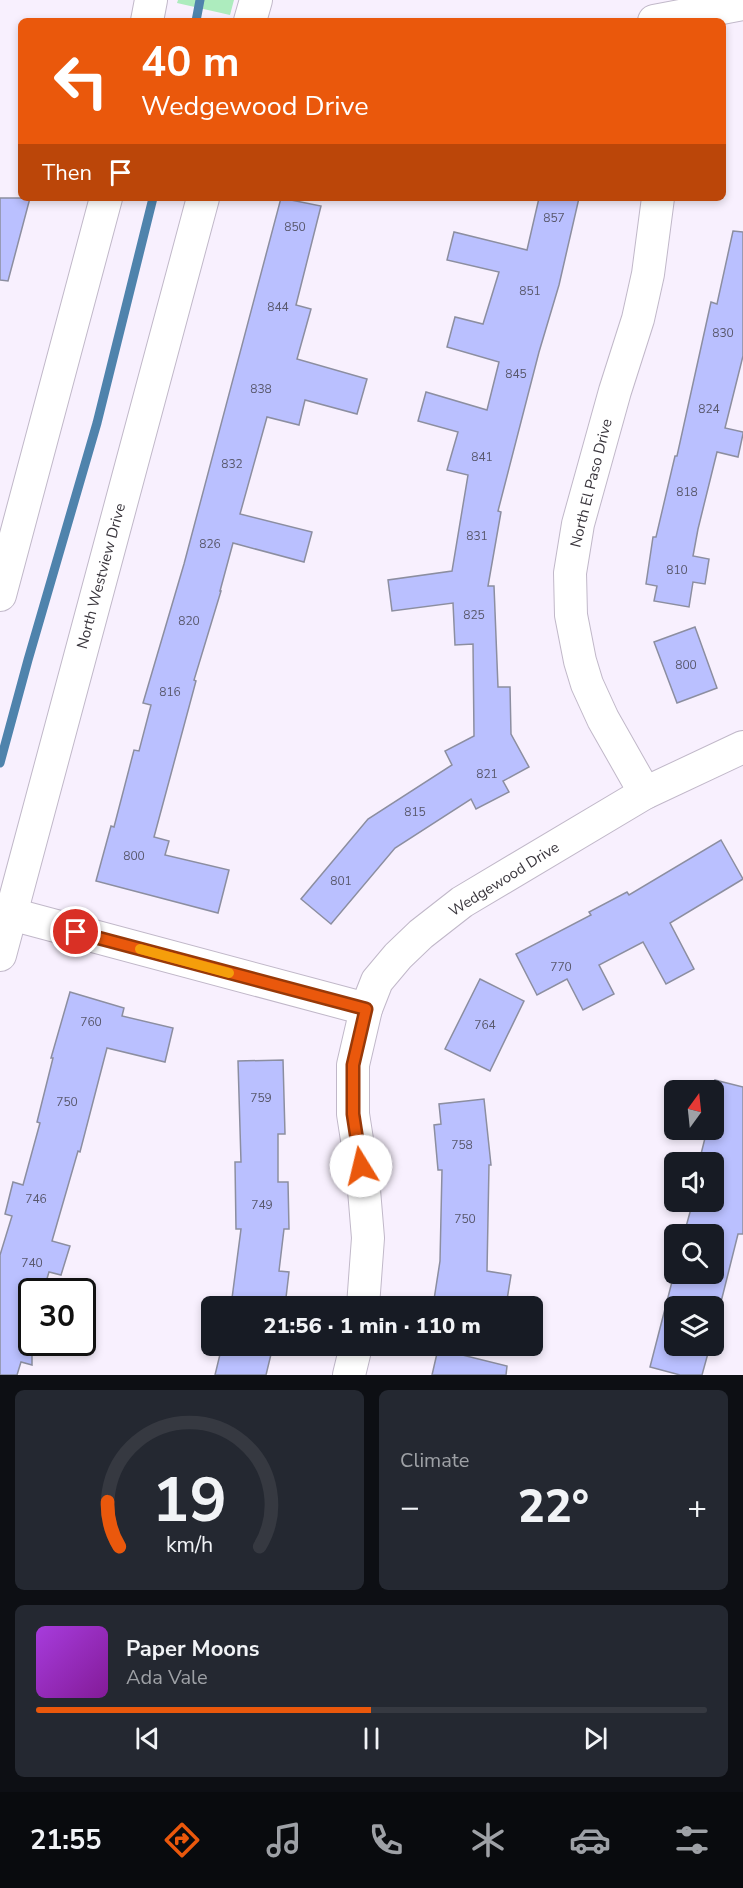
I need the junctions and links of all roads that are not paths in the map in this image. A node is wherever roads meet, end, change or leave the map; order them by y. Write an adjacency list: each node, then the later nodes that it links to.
1 (151, 0): 4 (street)
2 (256, 0): 5 (street)
3 (726, 4): 6 (street)
4 (148, 18)
5 (251, 18)
6 (667, 18)
7 (105, 201): 10 (street)
8 (202, 201): 14 (street, North Westview Drive)
9 (658, 201): 13 (street, North El Paso Drive)
10 (9, 527): 11 (street)
11 (0, 595)
12 (743, 747): 13 (street, Wedgewood Drive)
13 (645, 793): 16 (street, Wedgewood Drive)
14 (11, 914): 15 (street, North Westview Drive); 16 (street)
15 (0, 955)
16 (366, 1009): 17 (street)
17 (364, 1296)
18 (354, 1356): 19 (street)
19 (349, 1375)

